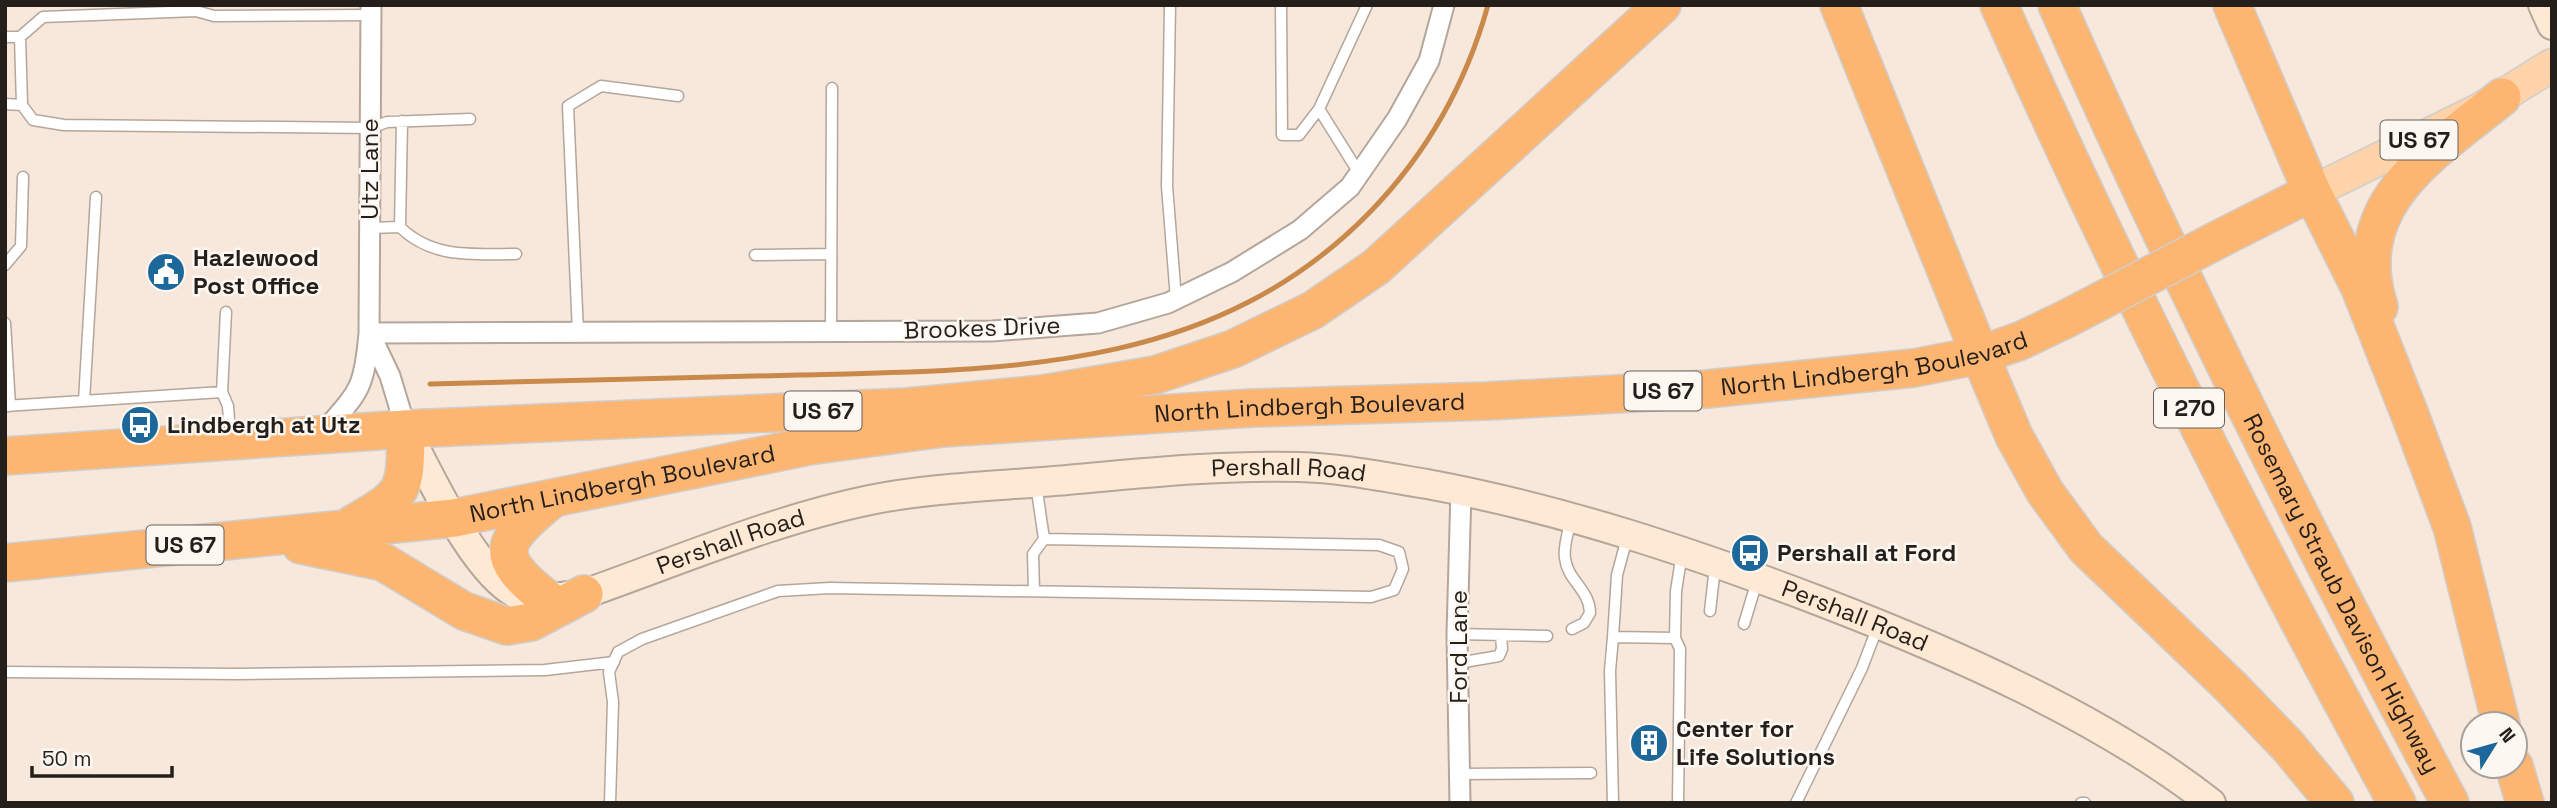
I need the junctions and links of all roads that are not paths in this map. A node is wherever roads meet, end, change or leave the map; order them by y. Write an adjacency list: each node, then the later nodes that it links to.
1 (1170, 5): 35 (lane)
2 (1281, 5): 21 (lane)
3 (1367, 5): 21 (lane)
4 (1444, 5): 25 (street, Brookes Drive)
5 (1662, 5): 46 (highway, North Lindbergh Boulevard / US 67)
6 (1839, 5): 41 (highway)
7 (1999, 5): 89 (highway, Rosemary Straub Davison Highway / I 270)
8 (2057, 5): 90 (highway, Rosemary Straub Davison Highway / I 270)
9 (2232, 5): 27 (highway)
10 (2543, 5): 12 (street)
11 (371, 10): 14 (lane); 24 (street, Utz Lane)
12 (2552, 25)
13 (5, 37): 14 (lane)
14 (20, 37): 20 (lane)
15 (2552, 65): 17 (main road, North Lindbergh Boulevard / US 67)
16 (832, 89): 32 (lane)
17 (2513, 91): 27 (main road, North Lindbergh Boulevard / US 67); 45 (highway)
18 (678, 96): 40 (lane)
19 (5, 104): 20 (lane)
20 (22, 105): 24 (lane)
21 (1319, 109): 25 (lane)
22 (470, 119): 23 (lane)
23 (402, 121): 24 (lane); 29 (lane)
24 (371, 128): 30 (street, Utz Lane)
25 (1360, 173): 35 (street, Brookes Drive)
26 (23, 177): 34 (lane)
27 (2312, 192): 41 (highway, North Lindbergh Boulevard / US 67, bridge); 45 (highway)
28 (96, 197): 43 (lane)
29 (400, 226): 30 (lane); 31 (lane)
30 (370, 228): 39 (street, Utz Lane)
31 (516, 254)
32 (831, 254): 33 (lane); 38 (lane)
33 (755, 255)
34 (5, 265)
35 (1176, 299): 38 (street, Brookes Drive)
36 (226, 312): 42 (lane)
37 (5, 323): 44 (lane)
38 (831, 332): 40 (street, Brookes Drive)
39 (369, 333): 40 (street, Brookes Drive); 46 (street, Utz Lane); 47 (street, Utz Lane)
40 (578, 333)
41 (1980, 355): 52 (highway, North Lindbergh Boulevard / US 67); 88 (highway)
42 (222, 392): 43 (lane); 48 (lane)
43 (84, 401): 44 (lane)
44 (8, 406)
45 (2410, 415): 78 (highway)
46 (406, 429): 47 (highway, North Lindbergh Boulevard / US 67); 53 (street, Pershall Road); 55 (highway)
47 (321, 435): 48 (highway, North Lindbergh Boulevard / US 67)
48 (230, 442): 49 (highway, North Lindbergh Boulevard / US 67)
49 (5, 457)
50 (1036, 482): 51 (street, Pershall Road); 58 (lane); 64 (street, Pershall Road)
51 (1461, 491): 54 (street, Pershall Road); 70 (street, Ford Lane)
52 (551, 499): 53 (highway, North Lindbergh Boulevard / US 67); 65 (highway)
53 (454, 518): 55 (highway, North Lindbergh Boulevard / US 67); 65 (street, Pershall Road)
54 (1571, 518): 56 (street, Pershall Road); 69 (lane)
55 (344, 529): 57 (highway, North Lindbergh Boulevard / US 67)
56 (1628, 536): 59 (street, Pershall Road); 73 (lane)
57 (262, 538): 60 (highway, North Lindbergh Boulevard / US 67); 64 (highway)
58 (1044, 539): 63 (lane); 63 (lane)
59 (1682, 553): 61 (street, Pershall Road); 74 (lane)
60 (5, 562)
61 (1716, 564): 62 (street, Pershall Road); 66 (lane)
62 (1758, 579): 67 (lane); 68 (street, Pershall Road)
63 (1034, 591): 75 (lane)
64 (584, 594): 65 (street, Pershall Road)
65 (546, 598)
66 (1710, 611)
67 (1744, 624)
68 (1879, 625): 86 (lane); 87 (street, Pershall Road)
69 (1572, 629)
70 (1457, 634): 71 (lane); 76 (street, Ford Lane)
71 (1501, 635): 72 (lane); 76 (lane)
72 (1547, 636)
73 (1613, 637): 74 (lane); 84 (lane)
74 (1675, 638): 85 (lane)
75 (614, 662): 77 (lane); 82 (lane)
76 (1458, 663): 80 (street, Ford Lane)
77 (5, 672)
78 (2498, 710)
79 (1591, 773): 80 (lane)
80 (1461, 774): 83 (street, Ford Lane)
81 (2518, 780): 91 (highway)
82 (610, 803)
83 (1460, 803)
84 (1613, 803)
85 (1678, 803)
86 (1796, 803)
87 (2211, 803)
88 (2335, 803)
89 (2397, 803)
90 (2450, 803)
91 (2525, 803)

